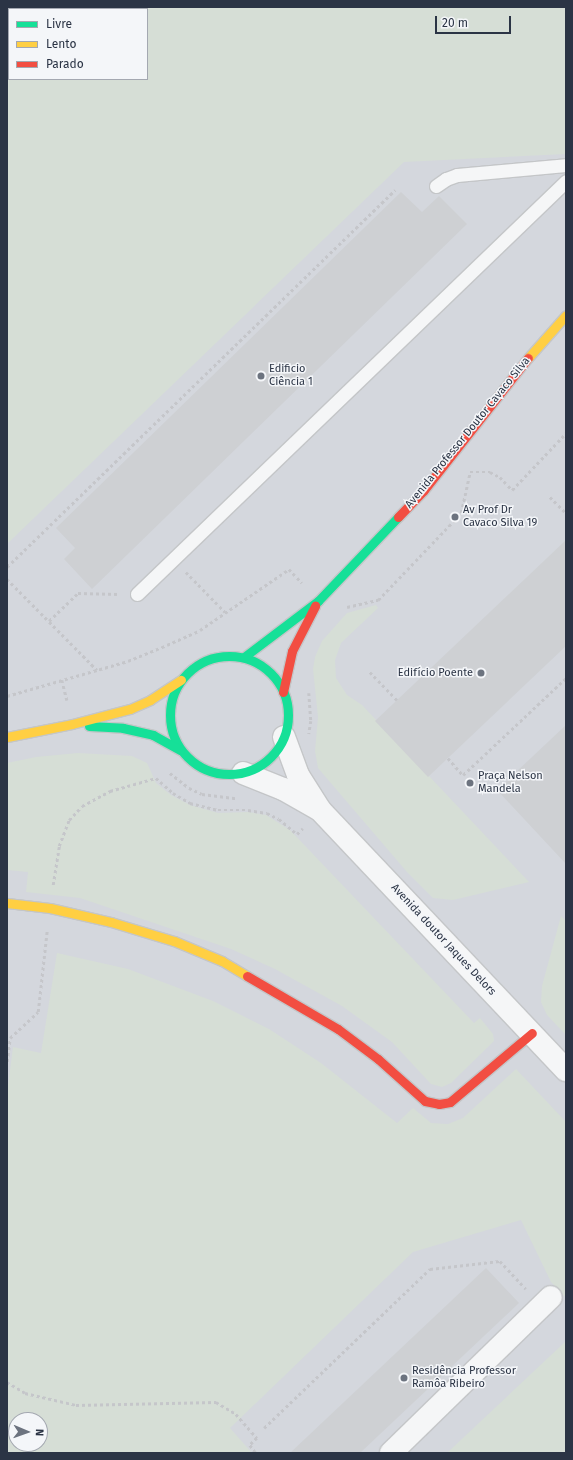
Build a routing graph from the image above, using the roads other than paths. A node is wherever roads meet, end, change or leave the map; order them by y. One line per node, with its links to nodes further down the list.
1 (566, 165): 3 (lane)
2 (566, 181): 5 (lane)
3 (436, 186)
4 (566, 315): 6 (main road, Avenida Professor Doutor Cavaco Silva)
5 (137, 594)
6 (318, 601): 7 (main road, Avenida Professor Doutor Cavaco Silva); 9 (main road, Avenida Professor Doutor Cavaco Silva)
7 (244, 657): 8 (main road); 9 (main road)
8 (181, 680): 10 (main road); 13 (main road)
9 (283, 692): 12 (main road)
10 (72, 724): 11 (main road); 13 (main road)
11 (7, 737)
12 (284, 737): 14 (main road); 15 (street, Avenida doutor Jaques Delors)
13 (180, 750): 14 (main road)
14 (243, 773): 15 (street, Avenida doutor Jaques Delors)
15 (320, 810): 17 (street, Avenida doutor Jaques Delors)
16 (7, 903): 17 (main road)
17 (532, 1033): 18 (street, Avenida doutor Jaques Delors)
18 (566, 1070)
19 (546, 1301): 20 (street)
20 (391, 1453)

